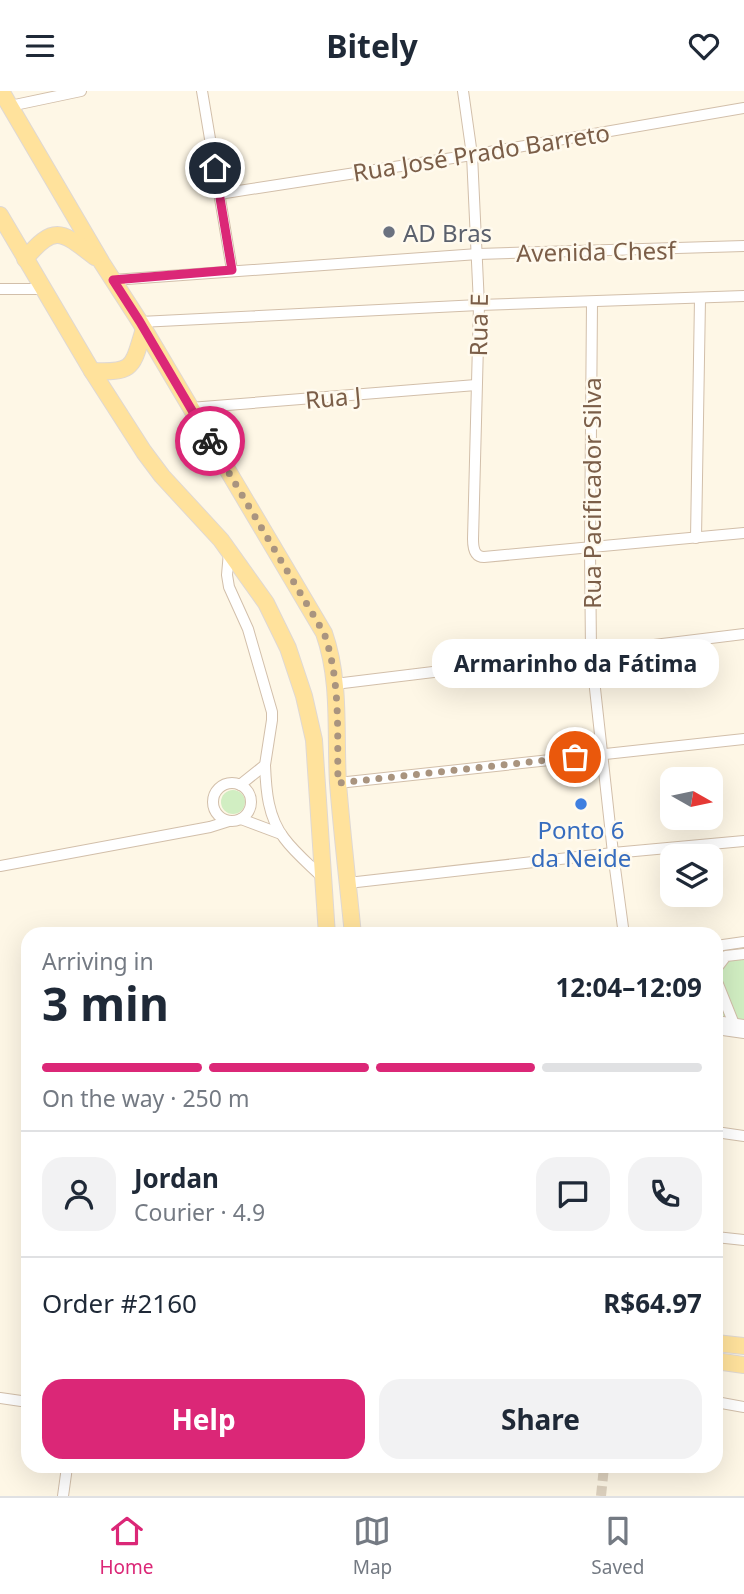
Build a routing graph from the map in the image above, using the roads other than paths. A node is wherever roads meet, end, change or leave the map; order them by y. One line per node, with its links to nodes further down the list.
1 (1, 91): 5 (main road)
2 (80, 91): 5 (street)
3 (202, 91): 8 (street)
4 (463, 91): 7 (street, Rua E)
5 (10, 106): 13 (main road)
6 (744, 108): 7 (street, Rua José Prado Barreto)
7 (472, 155): 8 (street, Rua José Prado Barreto); 11 (street, Rua E)
8 (219, 194): 14 (street)
9 (0, 215): 12 (main road)
10 (744, 246): 11 (street, Avenida Chesf)
11 (478, 254): 14 (street, Avenida Chesf); 21 (street, Rua E)
12 (26, 259): 13 (main road); 17 (main road)
13 (102, 263): 15 (main road)
14 (232, 270): 15 (street, Avenida Chesf)
15 (113, 280): 22 (main road)
16 (0, 289): 17 (street)
17 (43, 289): 23 (main road)
18 (744, 296): 19 (street, Avenida Chesf)
19 (700, 299): 20 (street, Avenida Chesf); 27 (street)
20 (592, 302): 21 (street, Avenida Chesf); 28 (street, Rua Pacificador Silva)
21 (479, 305): 22 (street, Avenida Chesf); 24 (street, Rua E)
22 (142, 325): 23 (main road); 25 (main road)
23 (92, 371): 29 (main road)
24 (476, 385): 25 (street, Rua J); 28 (street, Rua E)
25 (190, 408): 32 (main road)
26 (744, 533): 27 (street)
27 (695, 538): 28 (street)
28 (590, 549): 31 (street, Rua Pacificador Silva)
29 (229, 551): 35 (street); 44 (main road)
30 (744, 634): 31 (street)
31 (591, 652): 32 (street); 34 (street, Rua Pacificador Silva)
32 (335, 684): 36 (main road)
33 (744, 739): 34 (street)
34 (602, 754): 36 (street); 42 (street, Rua Pacificador Silva)
35 (265, 765): 37 (street); 40 (street)
36 (338, 783): 45 (main road)
37 (240, 785): 38 (street); 39 (street)
38 (241, 819): 39 (street); 40 (street)
39 (229, 821): 43 (street)
40 (281, 834): 44 (street)
41 (744, 841): 42 (street)
42 (613, 853): 45 (street); 48 (street, Rua Pacificador Silva)
43 (0, 866)
44 (323, 879): 46 (main road)
45 (348, 883): 47 (main road)
46 (326, 927)
47 (352, 927)
48 (623, 927)
49 (744, 942): 50 (street)
50 (723, 945)
51 (744, 954): 52 (street)
52 (723, 960)
53 (723, 993): 54 (street)
54 (739, 1024)
55 (723, 1030): 56 (street)
56 (744, 1033)
57 (723, 1133): 58 (street)
58 (744, 1136)
59 (723, 1238): 60 (street)
60 (744, 1240)
61 (723, 1344): 62 (main road)
62 (744, 1346)
63 (723, 1362): 64 (main road)
64 (744, 1365)
65 (0, 1398): 66 (street)
66 (21, 1401)
67 (723, 1403): 68 (street)
68 (744, 1407)
69 (66, 1473): 70 (street)
70 (63, 1496)

